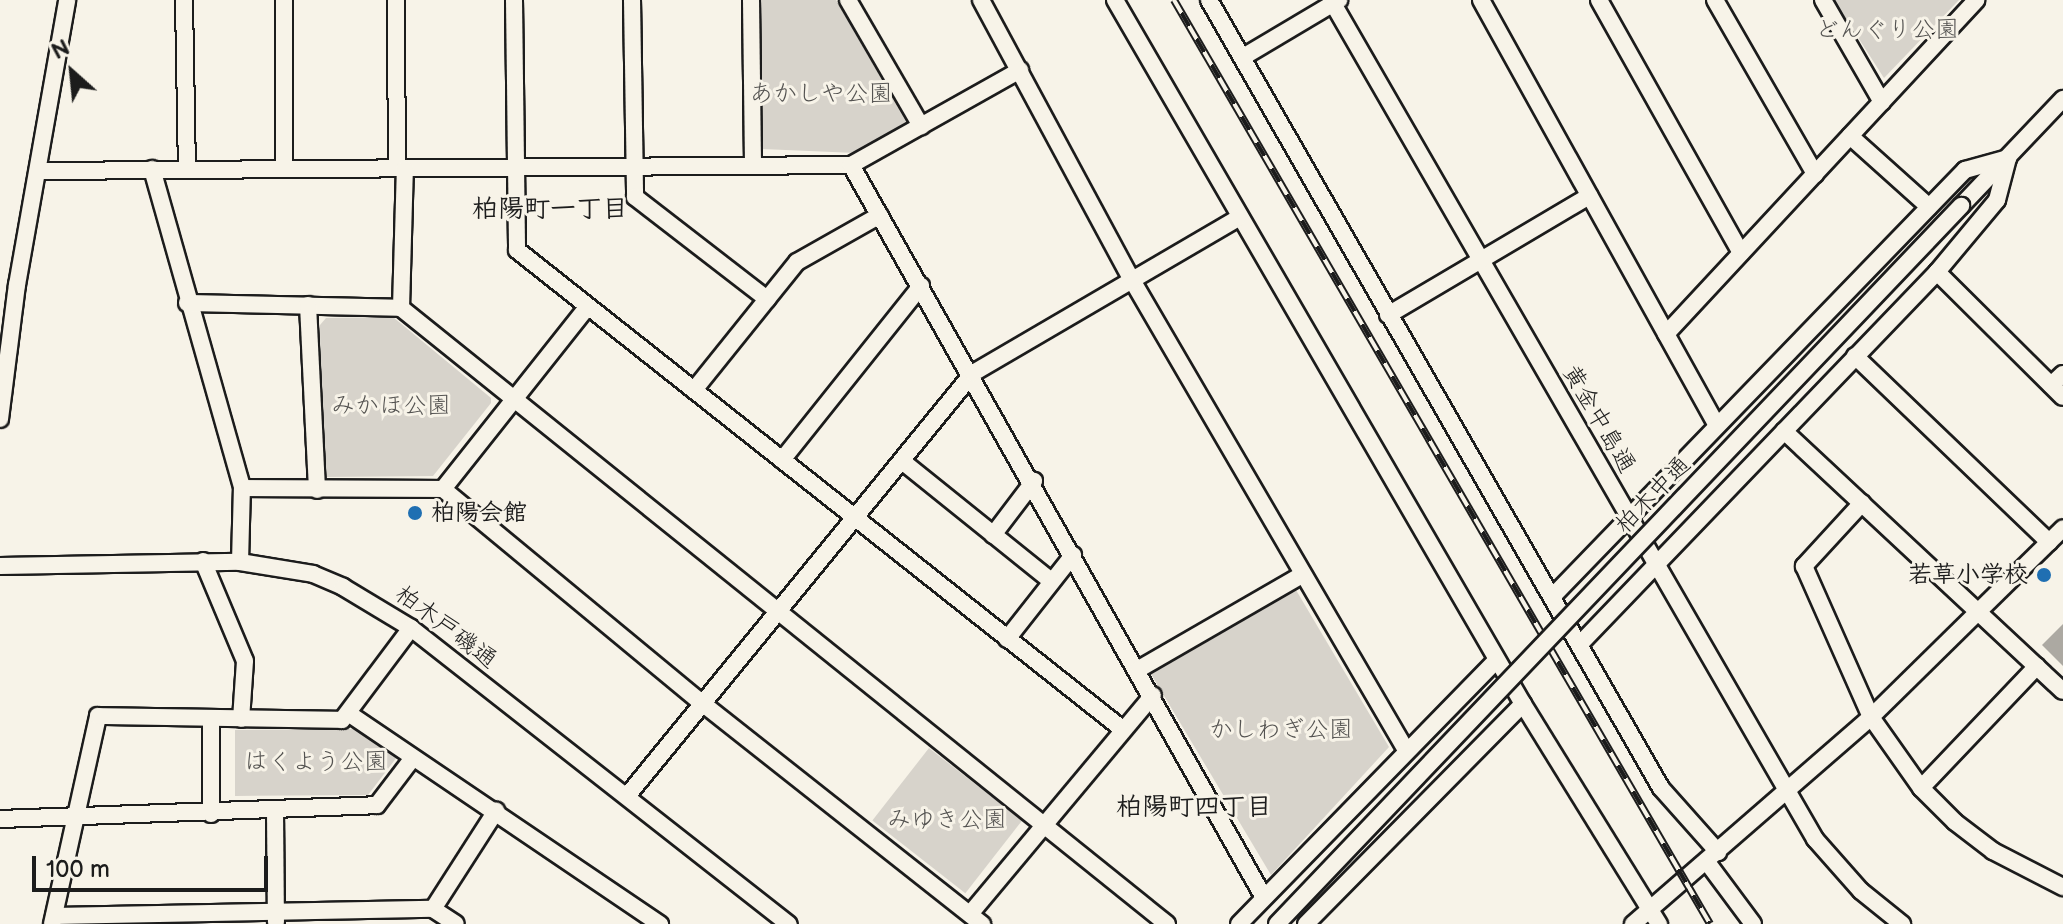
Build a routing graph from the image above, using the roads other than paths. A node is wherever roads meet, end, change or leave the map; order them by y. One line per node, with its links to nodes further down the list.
1 (67, 0): 33 (street)
2 (184, 0): 31 (street)
3 (284, 0): 32 (street)
4 (396, 0): 29 (street)
5 (514, 0): 28 (street)
6 (632, 0): 26 (street)
7 (751, 0): 25 (street)
8 (848, 0): 22 (street)
9 (981, 0): 19 (street)
10 (1115, 0): 38 (street)
11 (1209, 0): 18 (street)
12 (1481, 0): 35 (street)
13 (1599, 0): 39 (street)
14 (1715, 0): 34 (street)
15 (1823, 0): 21 (street)
16 (1976, 0): 21 (street)
17 (1334, 1): 18 (street); 40 (street, 黄金中島通)
18 (1243, 57): 49 (street)
19 (1020, 70): 22 (street); 42 (street)
20 (2063, 99): 24 (street, 柏木中通)
21 (1882, 102): 23 (street)
22 (921, 126): 27 (street)
23 (1850, 136): 34 (street); 36 (street)
24 (2008, 158): 36 (street); 41 (street); 120 (street, 柏木中通, bridge)
25 (753, 163): 26 (street); 27 (street)
26 (634, 164): 28 (street); 44 (street)
27 (851, 165): 37 (street)
28 (517, 167): 29 (street); 47 (street)
29 (401, 168): 32 (street); 48 (street)
30 (152, 169): 31 (street); 33 (street); 45 (street)
31 (187, 169): 32 (street)
32 (284, 169)
33 (38, 171): 56 (street)
34 (1815, 174): 39 (street)
35 (1589, 196): 40 (street); 50 (street)
36 (1929, 207): 57 (street)
37 (880, 215): 43 (street); 44 (street)
38 (1237, 219): 42 (street); 84 (street)
39 (1741, 253): 50 (street)
40 (1480, 261): 49 (street); 67 (street, 黄金中島通)
41 (1937, 272): 51 (street); 53 (street)
42 (1132, 280): 52 (street); 76 (street)
43 (921, 286): 52 (street); 59 (street)
44 (767, 299): 54 (street)
45 (187, 303): 46 (street); 62 (street)
46 (308, 305): 48 (street); 64 (street)
47 (587, 307): 54 (street); 55 (street)
48 (401, 308): 55 (street)
49 (1388, 315): 78 (street)
50 (1666, 334): 57 (street)
51 (1855, 356): 58 (street); 70 (street)
52 (973, 373): 60 (street); 61 (street)
53 (2059, 385)
54 (694, 390): 59 (street)
55 (514, 395): 63 (street); 80 (street)
56 (0, 419)
57 (1716, 424): 67 (street)
58 (1784, 431): 65 (street); 75 (street)
59 (782, 460): 66 (street)
60 (902, 461): 66 (street); 69 (street)
61 (1034, 481): 69 (street); 71 (street)
62 (242, 488): 64 (street); 73 (street)
63 (443, 489): 64 (street); 89 (street)
64 (317, 490)
65 (1862, 503): 79 (street); 92 (street)
66 (855, 519): 80 (street); 82 (street)
67 (1629, 519): 75 (street, 黄金中島通); 78 (street)
68 (2063, 528): 70 (street)
69 (993, 535): 77 (street)
70 (2049, 542): 79 (street)
71 (1073, 555): 77 (street); 86 (street)
72 (203, 561): 73 (street, 柏木戸磯通); 74 (street, 柏木戸磯通); 94 (street)
73 (240, 562): 81 (street, 柏木戸磯通)
74 (0, 566)
75 (1656, 567): 83 (street); 99 (street, 黄金中島通)
76 (1302, 575): 86 (street); 96 (street)
77 (1051, 581): 82 (street)
78 (1553, 596): 83 (street)
79 (1977, 611): 85 (street); 92 (street)
80 (776, 612): 89 (street); 106 (street)
81 (411, 628): 91 (street); 100 (street, 柏木戸磯通)
82 (1007, 639): 95 (street)
83 (1580, 644): 107 (street)
84 (1497, 660): 90 (street); 96 (street)
85 (2037, 666): 87 (street); 98 (street)
86 (1139, 669): 88 (street)
87 (2063, 691)
88 (1153, 695): 95 (street); 109 (street)
89 (702, 703): 100 (street); 112 (street)
90 (1523, 704): 111 (street); 121 (street)
91 (348, 713): 94 (street); 97 (street)
92 (1871, 717): 98 (street); 99 (street)
93 (211, 718): 94 (street); 103 (street); 104 (street)
94 (241, 719)
95 (1121, 728): 106 (street)
96 (1406, 750): 109 (street)
97 (412, 759): 101 (street); 102 (street)
98 (1921, 788): 108 (street)
99 (1787, 790): 107 (street); 125 (street, 黄金中島通)
100 (627, 796): 117 (street, 柏木戸磯通)
101 (496, 811): 110 (street); 116 (street)
102 (275, 812): 103 (street); 114 (street)
103 (211, 814): 104 (street)
104 (76, 818): 105 (street); 113 (street)
105 (0, 819)
106 (1041, 823): 112 (street); 118 (street)
107 (1713, 857): 111 (street); 124 (street)
108 (2063, 887)
109 (1263, 896): 119 (street)
110 (433, 909): 114 (street); 115 (street)
111 (1648, 909): 122 (street); 123 (street)
112 (976, 919)
113 (53, 920): 114 (street)
114 (276, 920)
115 (456, 924)
116 (660, 924)
117 (789, 924)
118 (1167, 924)
119 (1239, 924)
120 (1277, 924)
121 (1306, 924)
122 (1633, 924)
123 (1659, 924)
124 (1753, 924)
125 (1902, 924)

